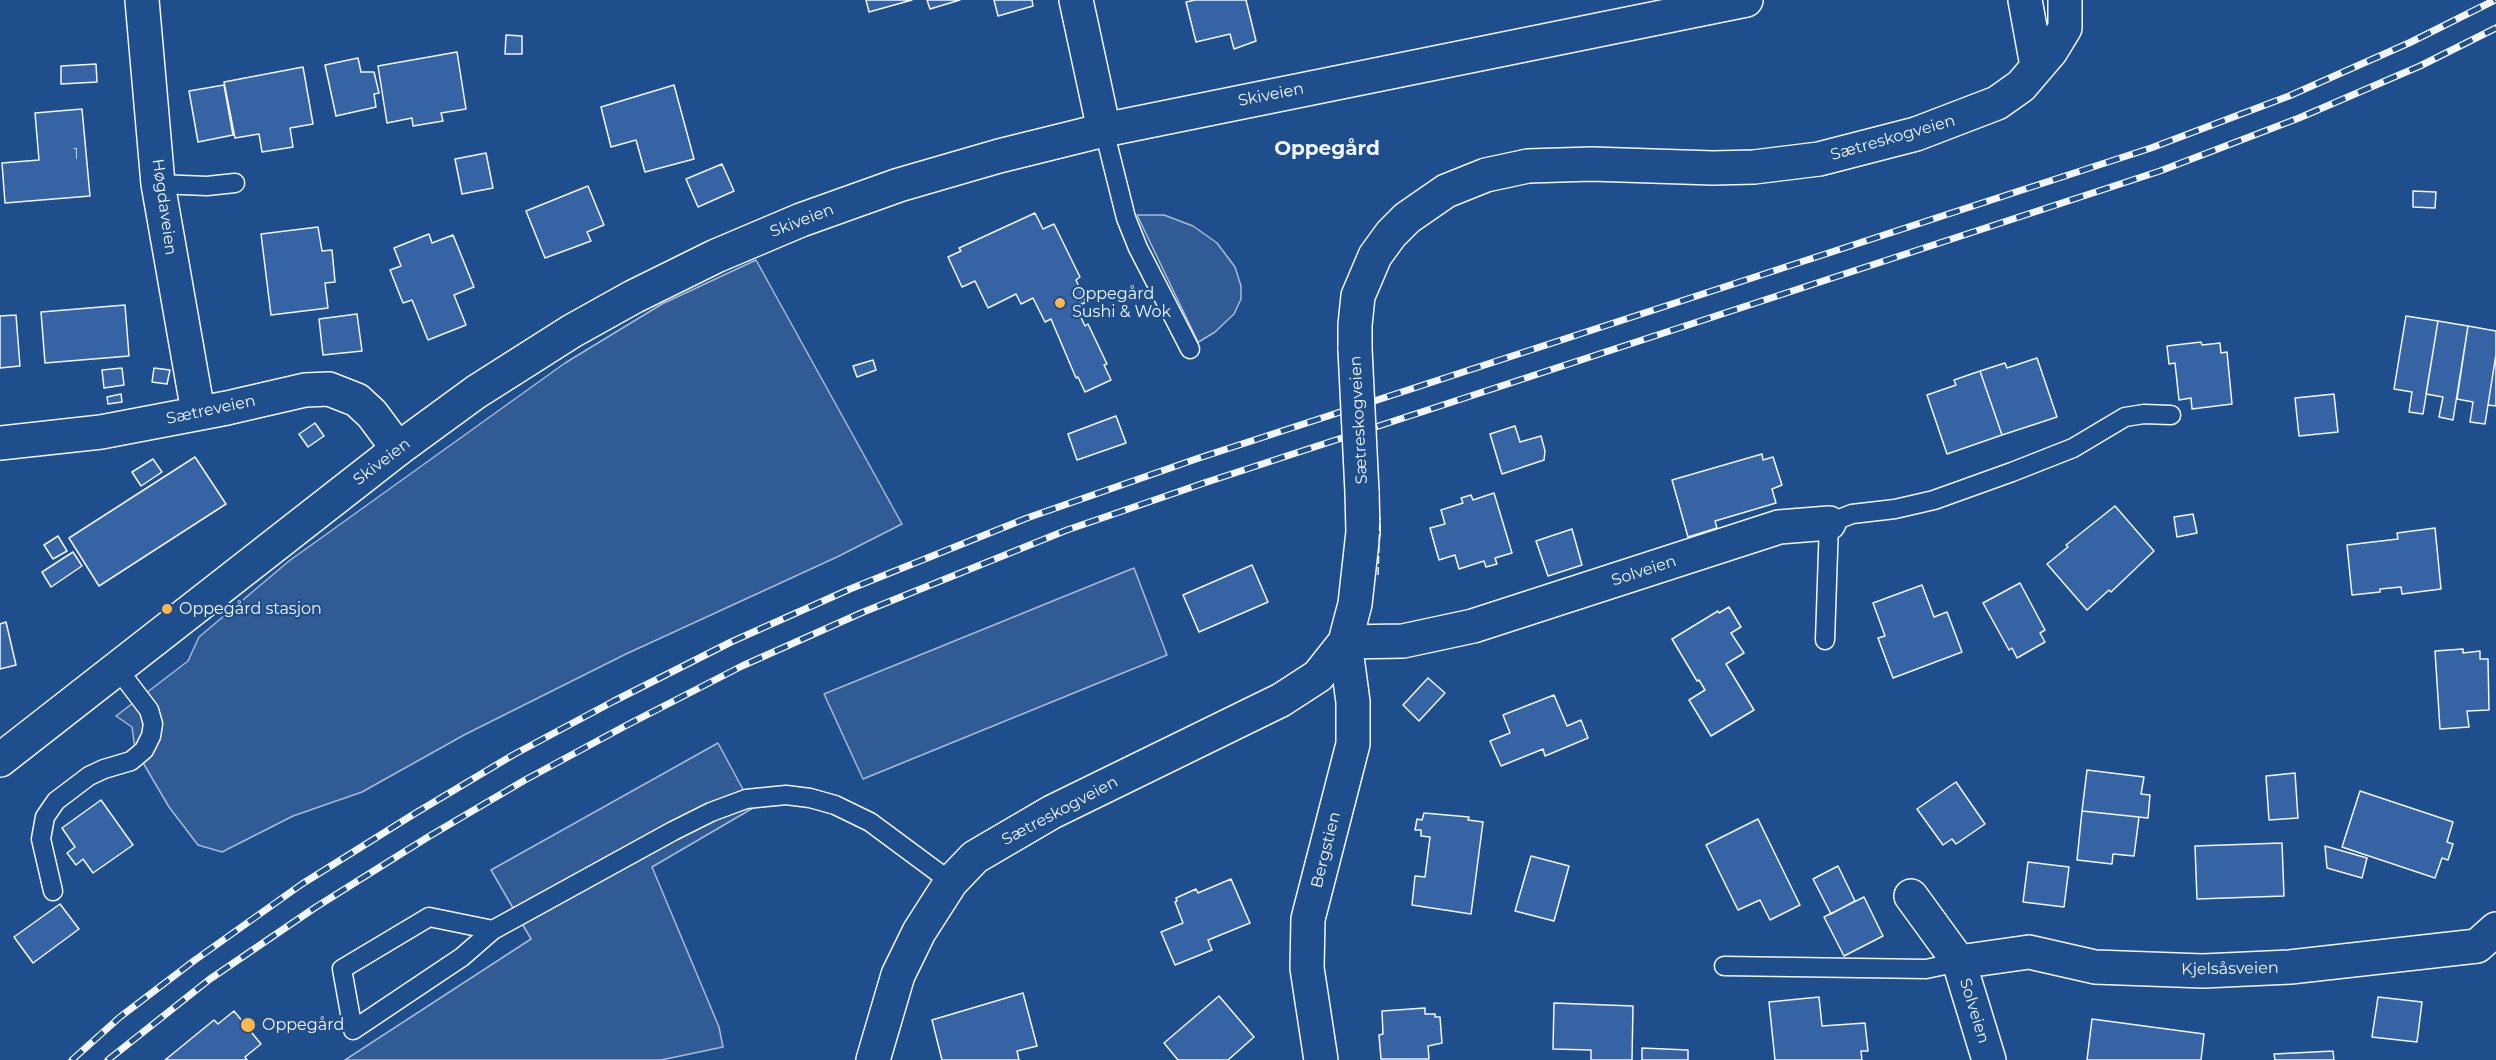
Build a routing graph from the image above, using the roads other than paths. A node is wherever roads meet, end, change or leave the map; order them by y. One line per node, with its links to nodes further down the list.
1 (142, 0): 9 (street, Høgdaveien)
2 (1076, 0): 7 (street)
3 (1746, 0): 7 (street, Skiveien)
4 (2025, 0): 6 (street)
5 (2065, 0): 6 (street, Sætreskogveien)
6 (2037, 66): 17 (street, Sætreskogveien, bridge)
7 (1104, 130): 10 (lane); 14 (street, Skiveien)
8 (235, 183): 9 (lane)
9 (158, 184): 11 (street, Høgdaveien)
10 (1190, 349)
11 (198, 412): 13 (street, Sætreveien); 14 (street, Sætreveien)
12 (2171, 415): 15 (lane)
13 (0, 443)
14 (398, 449): 18 (street, Skiveien)
15 (1829, 523): 16 (lane); 17 (street, Solveien)
16 (1825, 640)
17 (1345, 642): 20 (street, Sætreskogveien); 28 (street, Bergstien)
18 (117, 668): 19 (street, Skiveien); 21 (lane)
19 (0, 760)
20 (951, 882): 23 (lane); 27 (street, Sætreskogveien)
21 (53, 891)
22 (1911, 896): 25 (street, Solveien)
23 (494, 930): 23 (lane)
24 (2490, 946): 25 (street, Kjelsåsveien)
25 (1959, 962): 26 (lane, Solveien); 29 (street, Solveien)
26 (1724, 966)
27 (873, 1060)
28 (1320, 1060)
29 (1989, 1060)

